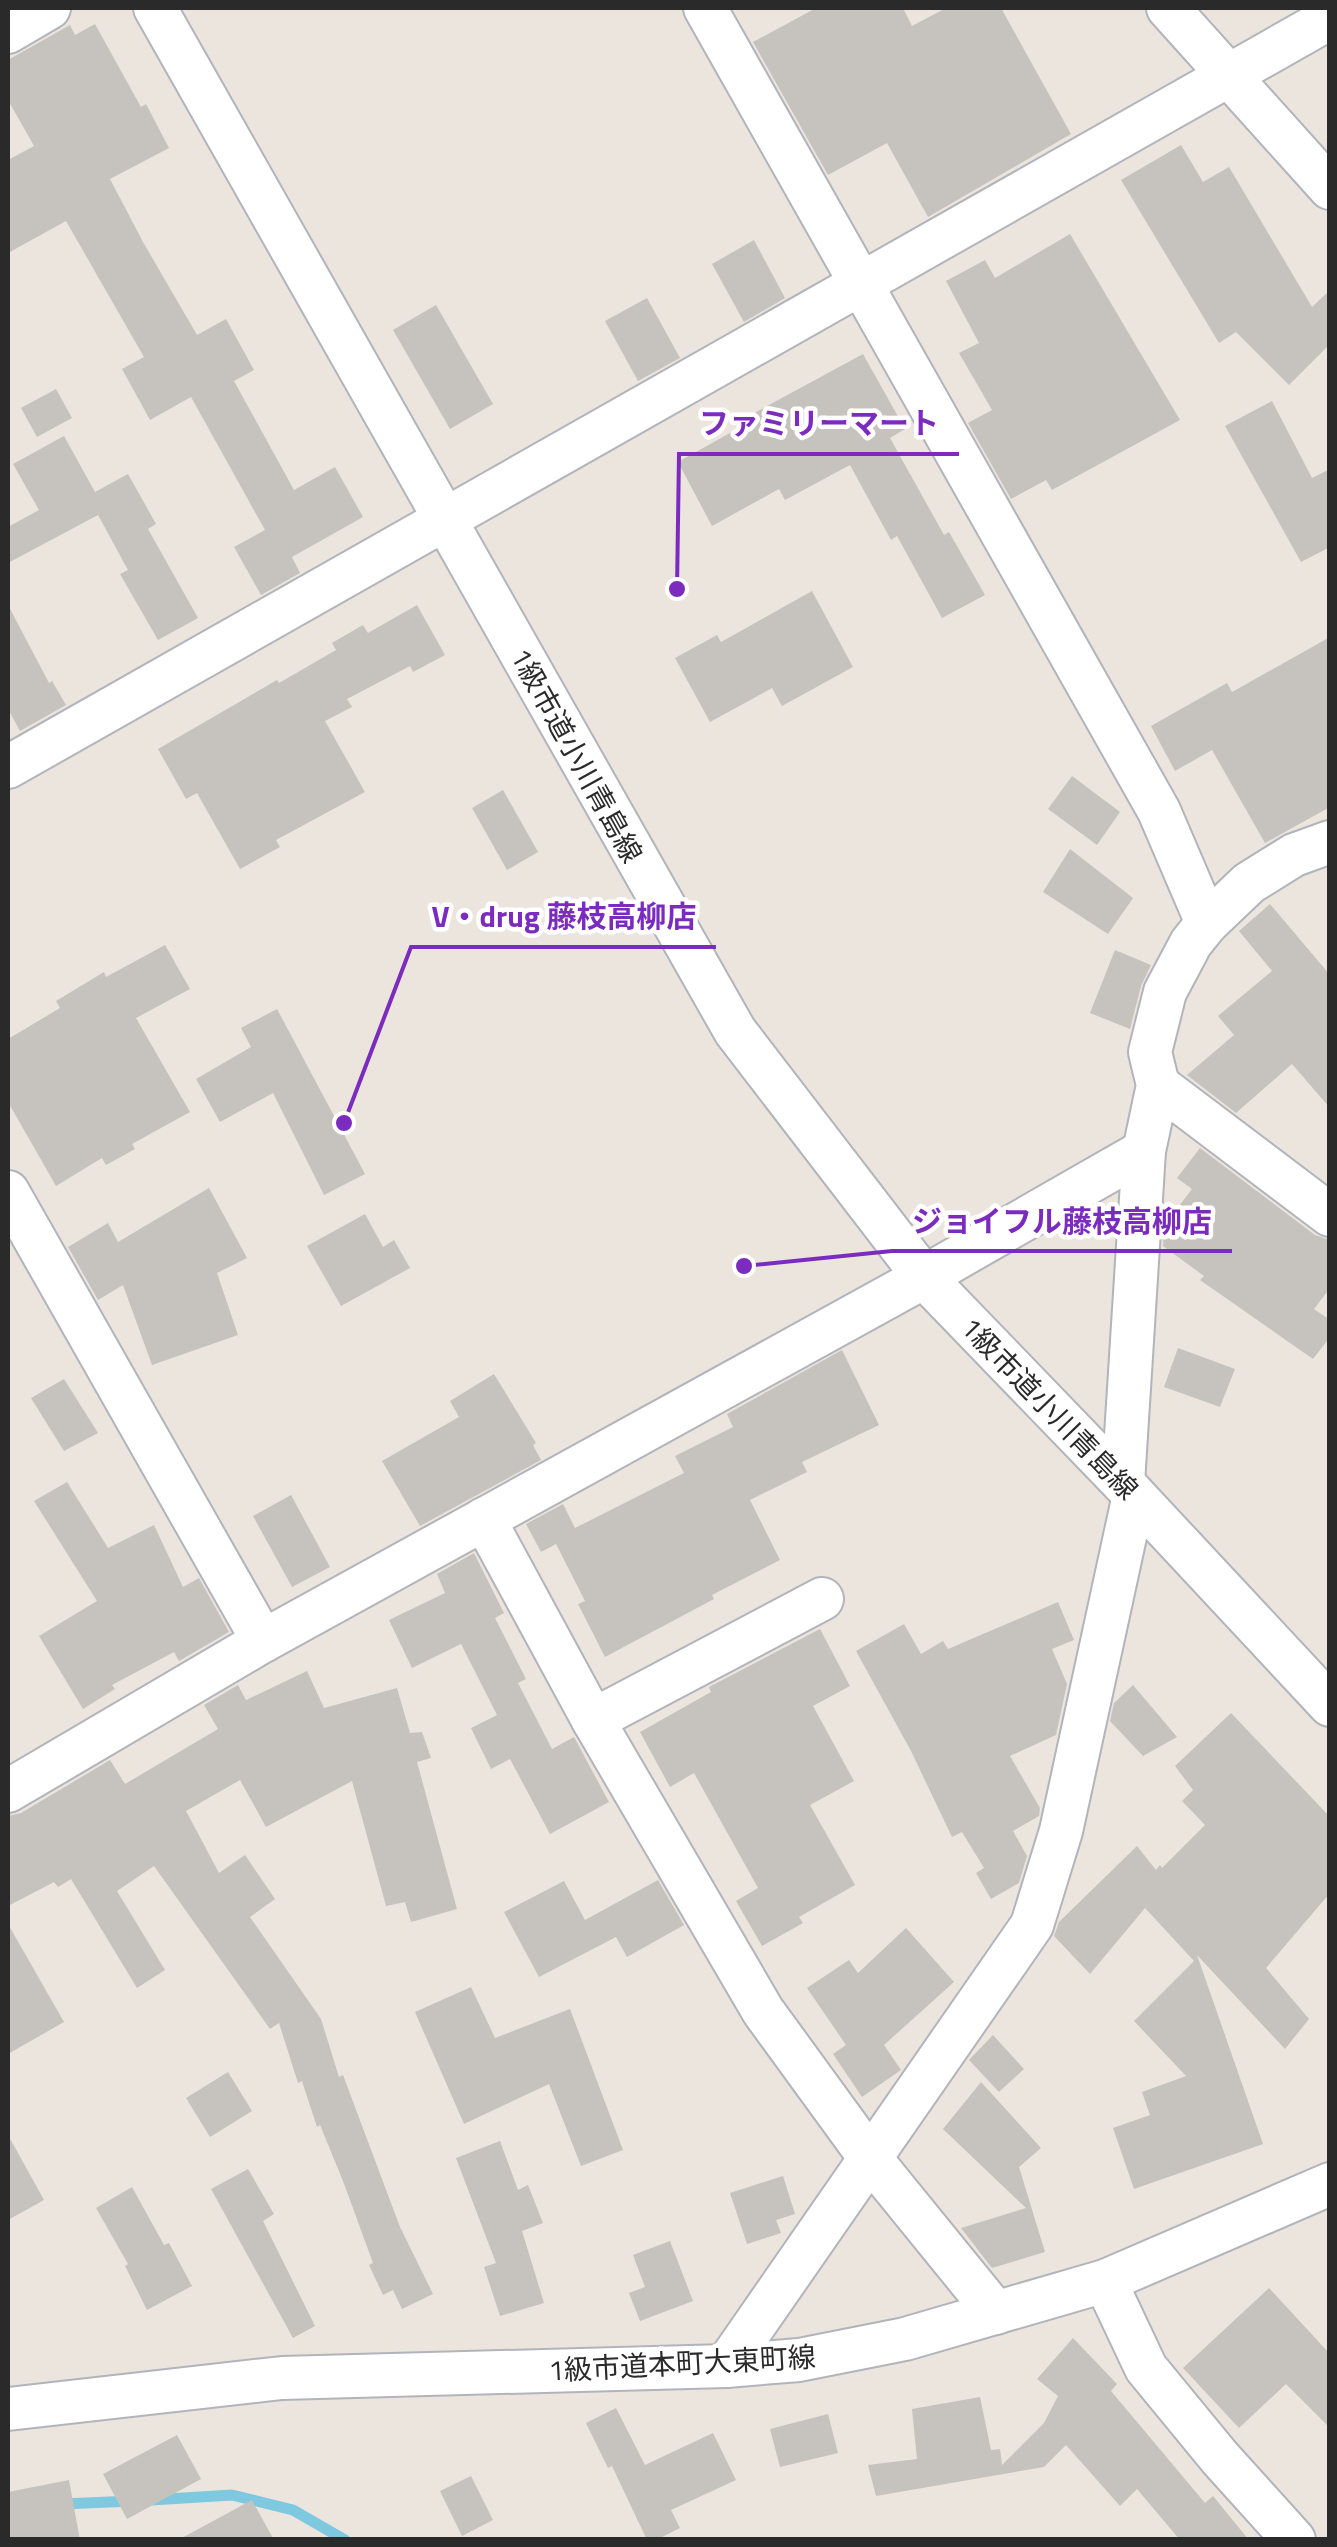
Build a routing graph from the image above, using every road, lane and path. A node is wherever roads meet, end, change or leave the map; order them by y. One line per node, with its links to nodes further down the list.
1 (50, 8): 6 (street)
2 (155, 8): 10 (street, 1級市道小川青島線)
3 (705, 8): 9 (street)
4 (1168, 8): 7 (street)
5 (1330, 18): 7 (street)
6 (8, 32)
7 (1229, 76): 8 (street); 9 (street)
8 (1330, 188)
9 (860, 284): 10 (street); 13 (street)
10 (444, 520): 11 (street); 18 (street, 1級市道小川青島線)
11 (8, 767)
12 (1330, 842): 13 (street)
13 (1207, 923): 14 (street)
14 (1158, 1086): 15 (street); 17 (street)
15 (1144, 1151): 18 (street); 19 (street)
16 (8, 1192): 22 (street)
17 (1330, 1215)
18 (924, 1277): 19 (street, 1級市道小川青島線); 20 (street)
19 (1129, 1489): 23 (street, 1級市道小川青島線); 26 (street)
20 (484, 1519): 22 (street); 24 (street)
21 (822, 1599): 24 (street)
22 (263, 1641): 25 (street)
23 (1330, 1705)
24 (593, 1720): 26 (street)
25 (8, 1790)
26 (870, 2158): 29 (street); 30 (street)
27 (1330, 2184): 28 (street, 1級市道本町大東町線)
28 (1105, 2281): 29 (street, 1級市道本町大東町線); 32 (street)
29 (996, 2313): 30 (street, 1級市道本町大東町線)
30 (726, 2366): 31 (street, 1級市道本町大東町線)
31 (8, 2409)
32 (1294, 2540)

